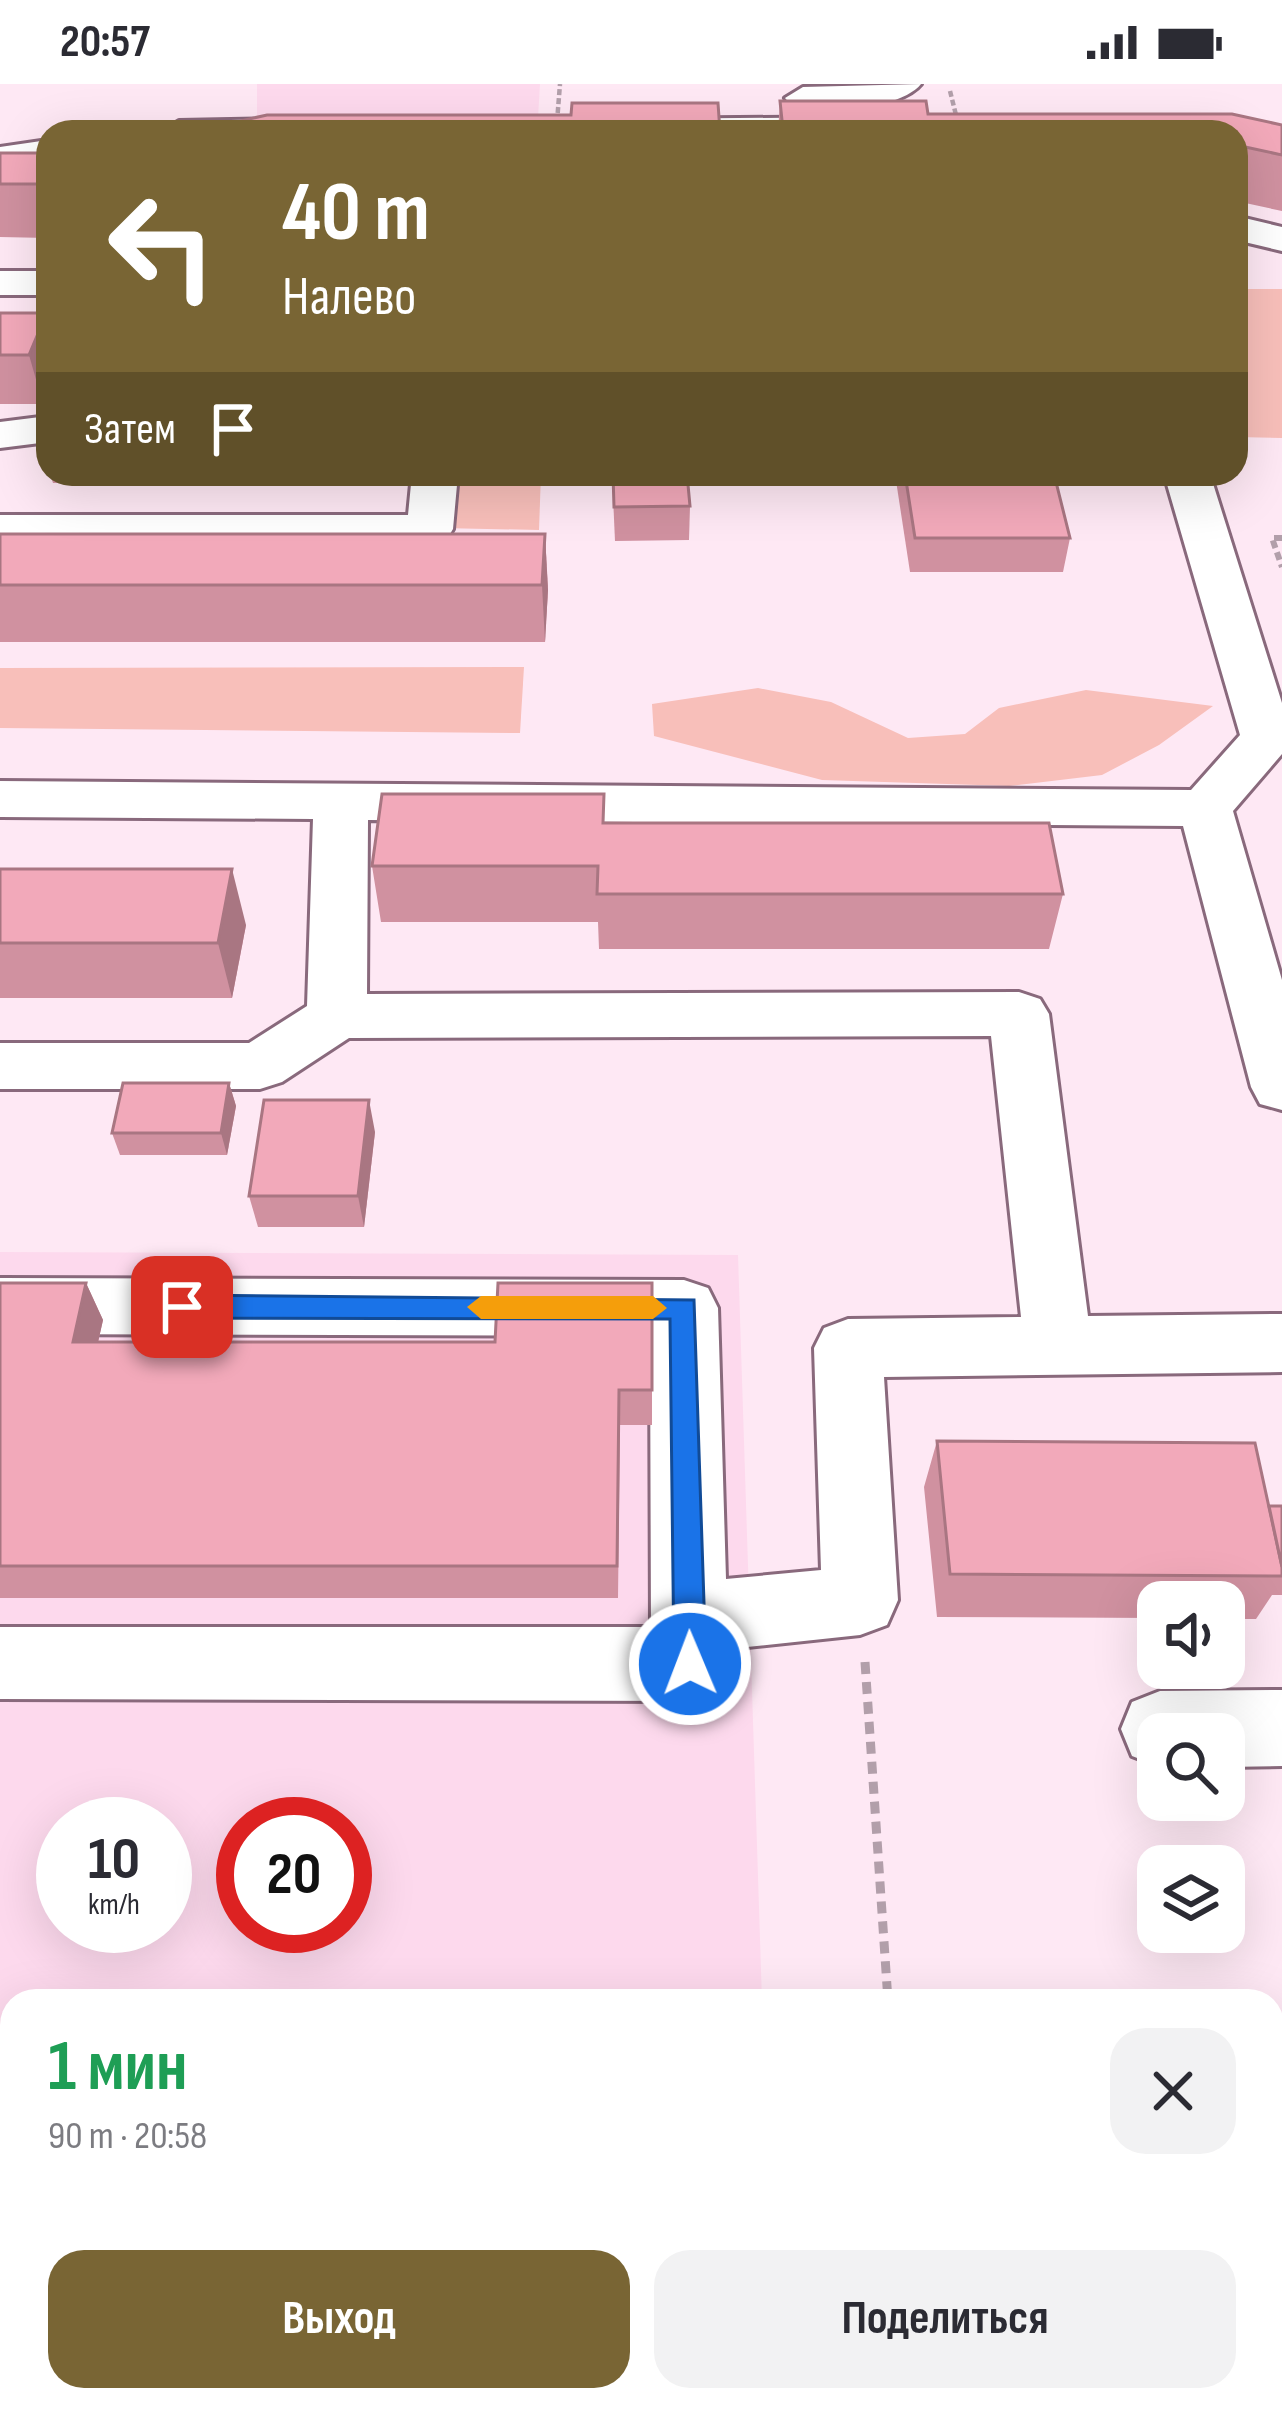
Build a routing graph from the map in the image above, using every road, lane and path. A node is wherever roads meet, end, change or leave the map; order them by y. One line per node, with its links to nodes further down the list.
1 (560, 84): 5 (path)
2 (904, 84): 4 (lane)
3 (949, 84): 6 (path)
4 (660, 92)
5 (557, 120)
6 (957, 120)
7 (36, 153): 8 (lane)
8 (0, 158)
9 (1248, 231): 10 (lane)
10 (1282, 239)
11 (0, 283): 12 (lane)
12 (36, 283)
13 (36, 430): 14 (lane)
14 (0, 435)
15 (434, 486): 17 (lane)
16 (1191, 486): 22 (lane)
17 (0, 529)
18 (1282, 538): 19 (path)
19 (1282, 567)
20 (0, 799): 21 (lane)
21 (341, 802): 22 (lane); 24 (lane)
22 (1205, 808): 23 (lane)
23 (1265, 963): 26 (lane)
24 (337, 1016): 25 (lane); 29 (lane)
25 (0, 1066)
26 (1282, 1087)
27 (0, 1306): 31 (lane)
28 (1282, 1343): 29 (lane)
29 (1058, 1346): 30 (lane)
30 (860, 1600): 31 (lane); 35 (path)
31 (690, 1614): 32 (lane)
32 (0, 1663)
33 (1245, 1728): 34 (lane)
34 (1282, 1728)
35 (887, 1989)

